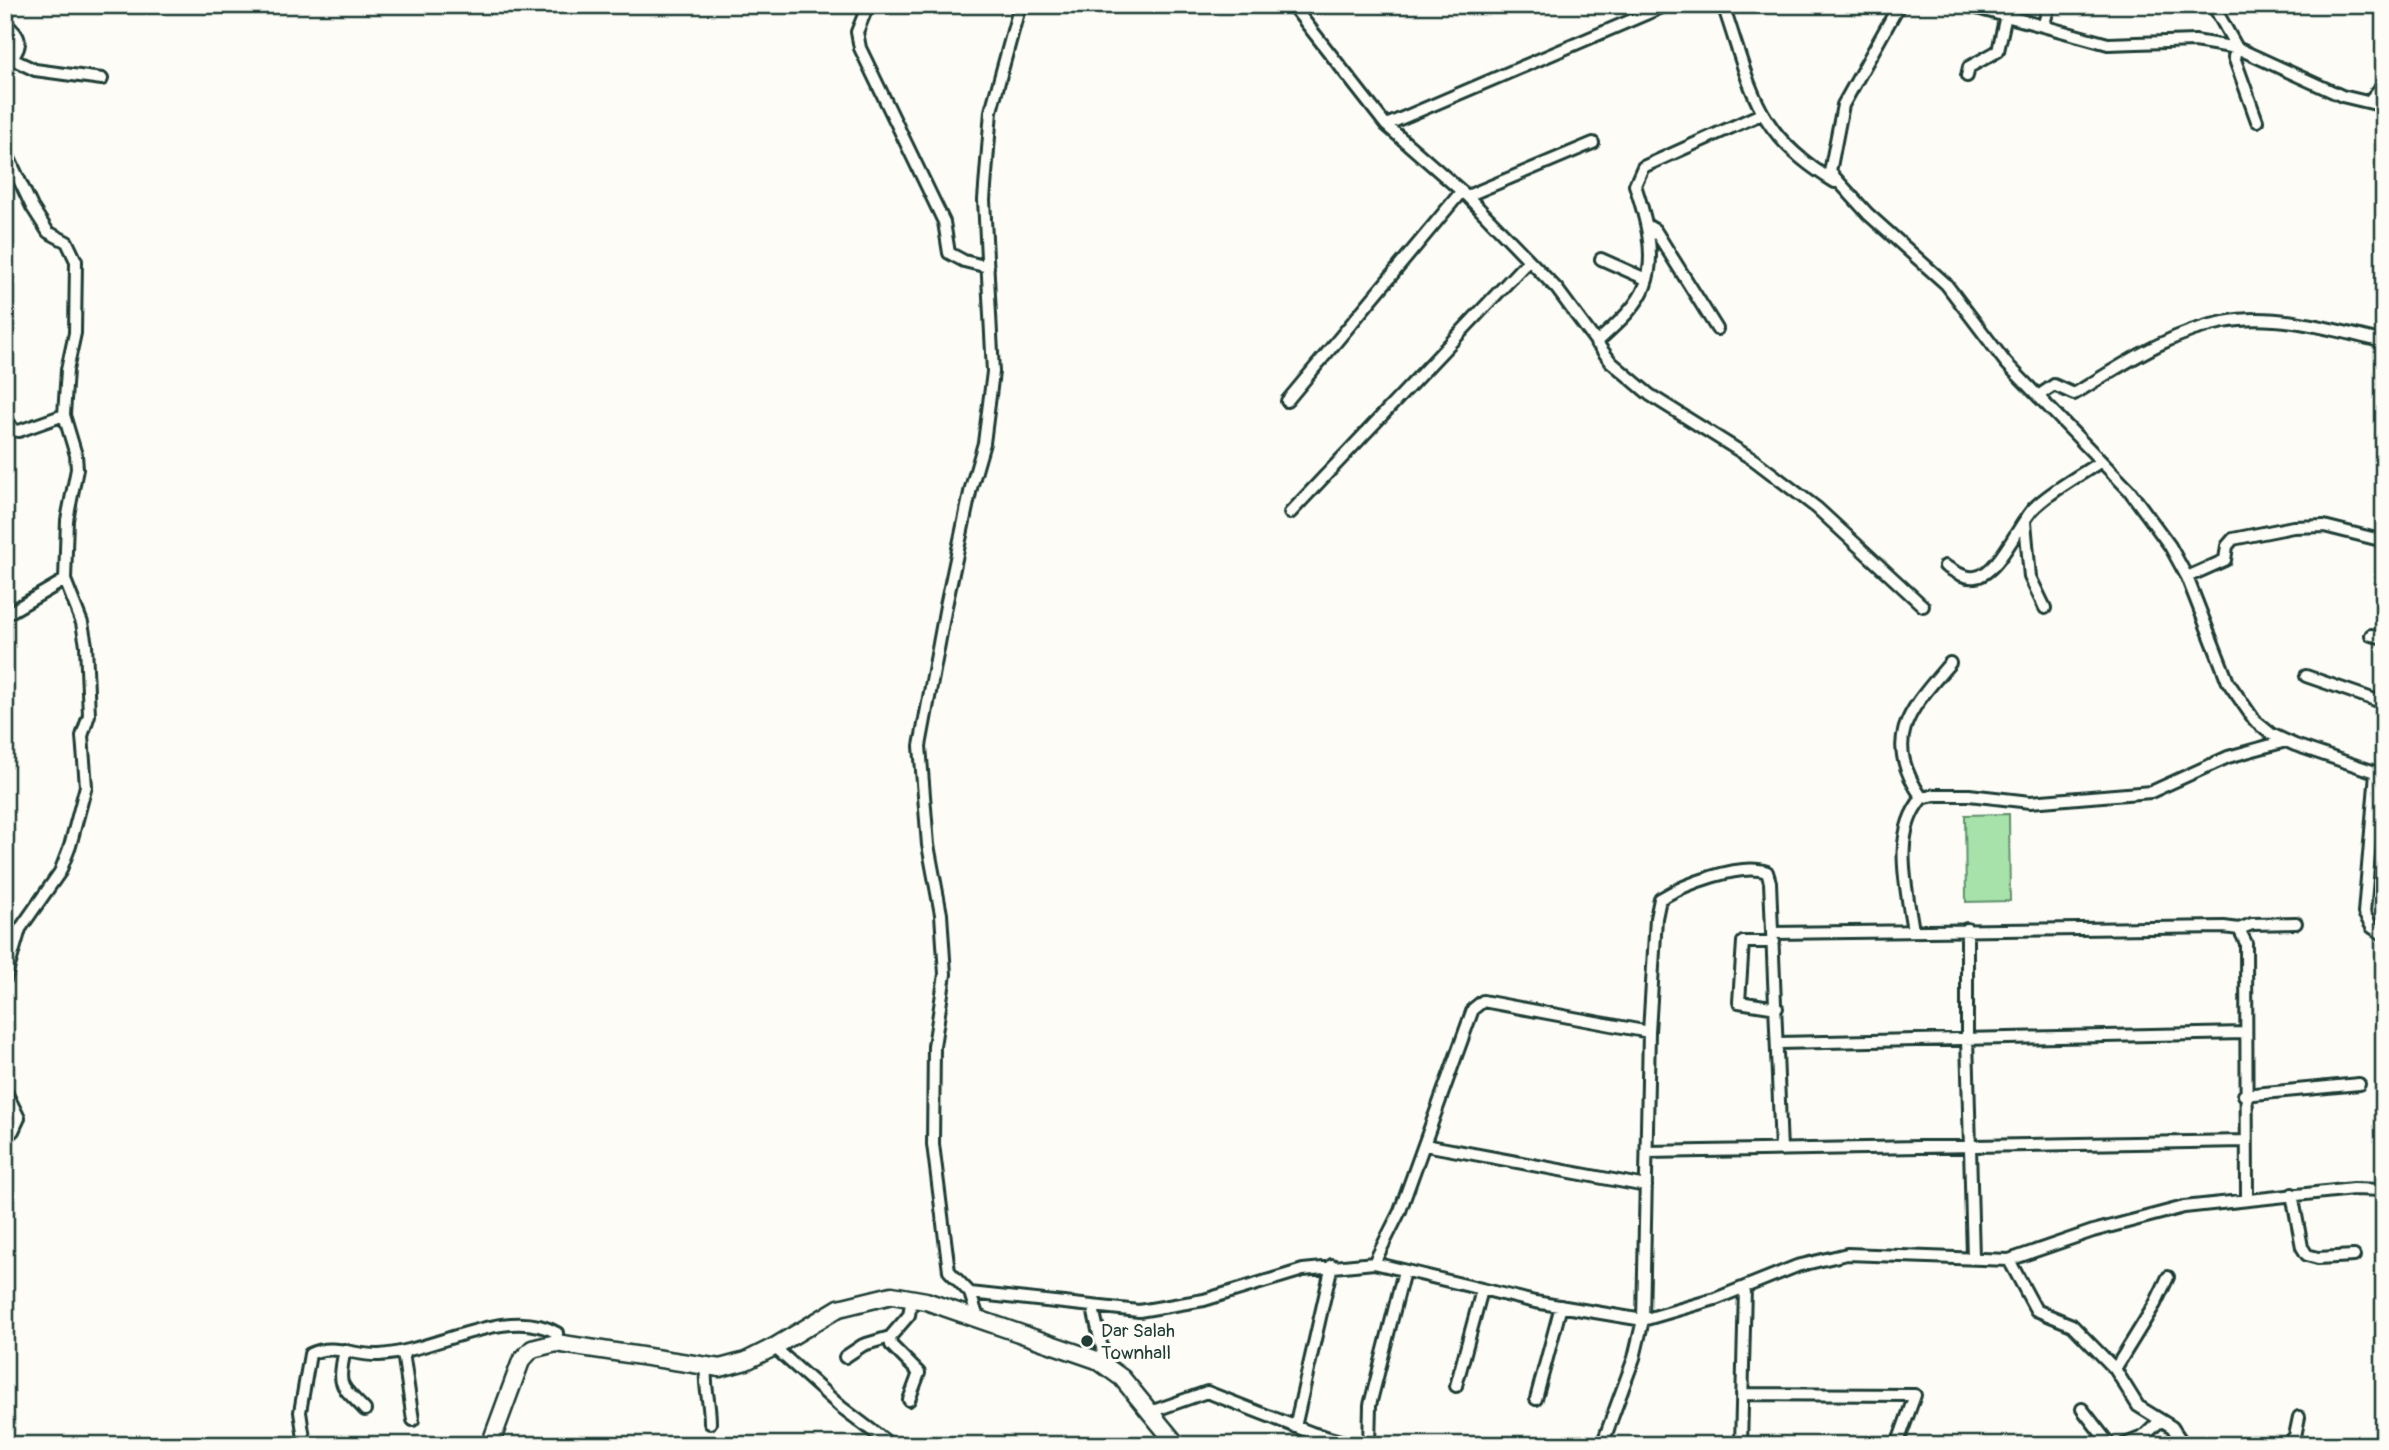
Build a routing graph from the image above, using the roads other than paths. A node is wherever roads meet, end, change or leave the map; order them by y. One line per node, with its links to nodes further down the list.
1 (868, 5): 30 (street)
2 (1020, 5): 30 (street)
3 (1292, 5): 22 (street)
4 (1667, 5): 22 (street)
5 (1899, 5): 25 (street)
6 (1966, 5): 10 (street)
7 (2049, 5): 12 (street)
8 (2213, 5): 13 (street)
9 (1719, 6): 20 (street)
10 (2006, 15): 12 (street); 15 (street)
11 (5, 24): 14 (street)
12 (2044, 24): 13 (street)
13 (2237, 48): 18 (street); 21 (street)
14 (8, 63): 16 (street)
15 (1967, 76)
16 (102, 79)
17 (2384, 85): 18 (street)
18 (2369, 101): 19 (street)
19 (2384, 106)
20 (1760, 114): 25 (street); 27 (street)
21 (2257, 121)
22 (1386, 125): 26 (street)
23 (1592, 143): 26 (street)
24 (5, 150): 38 (street)
25 (1838, 184): 35 (street)
26 (1464, 194): 29 (street); 36 (street)
27 (1648, 226): 31 (street); 32 (street)
28 (1601, 259): 31 (street)
29 (1527, 262): 34 (street); 40 (street)
30 (988, 267): 91 (street)
31 (1646, 279): 34 (street)
32 (1717, 329)
33 (2384, 342): 35 (street)
34 (1596, 343): 46 (street)
35 (2038, 396): 39 (street)
36 (1287, 401)
37 (5, 415): 38 (street)
38 (64, 415): 45 (street)
39 (2101, 461): 41 (street); 44 (street)
40 (1290, 513)
41 (2025, 522): 43 (street); 47 (street)
42 (2384, 541): 44 (street)
43 (1945, 566)
44 (2187, 576): 54 (street)
45 (65, 580): 48 (street); 63 (street)
46 (1923, 606)
47 (2045, 608)
48 (5, 615)
49 (2371, 635): 50 (street)
50 (2384, 638)
51 (1950, 663): 56 (street)
52 (2306, 676): 53 (street)
53 (2384, 703)
54 (2286, 741): 55 (street); 56 (street)
55 (2380, 774): 61 (street)
56 (1922, 798): 60 (street)
57 (2296, 923): 59 (street)
58 (1967, 929): 59 (street); 60 (street); 67 (street)
59 (2239, 929): 66 (street)
60 (1913, 931): 62 (street)
61 (2384, 935)
62 (1774, 938): 64 (street); 64 (street); 65 (street)
63 (5, 980)
64 (1777, 1007): 68 (street)
65 (1649, 1032): 74 (street); 77 (street)
66 (2244, 1033): 67 (street); 71 (street)
67 (1967, 1038): 68 (street); 75 (street)
68 (1779, 1042): 76 (street)
69 (2359, 1084): 71 (street)
70 (5, 1090): 72 (street)
71 (2245, 1095): 73 (street)
72 (5, 1135)
73 (2244, 1141): 75 (street); 81 (street)
74 (1426, 1144): 78 (street); 85 (street)
75 (1972, 1146): 76 (street); 83 (street)
76 (1781, 1150): 77 (street)
77 (1647, 1152): 78 (street)
78 (1646, 1186): 96 (street)
79 (2384, 1190): 80 (street)
80 (2292, 1194): 81 (street); 82 (street)
81 (2246, 1199): 84 (street)
82 (2354, 1256)
83 (1973, 1257): 84 (street); 89 (street)
84 (2009, 1259): 105 (street)
85 (1374, 1263): 86 (street); 87 (street)
86 (1332, 1265): 94 (street); 117 (street)
87 (1404, 1271): 90 (street); 125 (street)
88 (2168, 1277): 105 (street)
89 (1745, 1288): 96 (street); 107 (street)
90 (1482, 1290): 93 (street); 106 (street)
91 (970, 1293): 94 (street); 95 (street)
92 (912, 1298): 95 (street); 97 (street); 99 (street)
93 (1561, 1306): 96 (street); 108 (street)
94 (1093, 1308): 104 (street)
95 (978, 1318): 104 (street)
96 (1643, 1320): 126 (street)
97 (890, 1338): 102 (street); 109 (street)
98 (556, 1343): 101 (street); 103 (street); 120 (street)
99 (774, 1347): 103 (street); 118 (street)
100 (345, 1350): 101 (street); 111 (street); 119 (street)
101 (403, 1352): 114 (street)
102 (845, 1357)
103 (706, 1366): 116 (street)
104 (1106, 1366): 112 (street)
105 (2115, 1369): 115 (street)
106 (1456, 1386)
107 (1742, 1394): 127 (street); 128 (street)
108 (1536, 1399)
109 (909, 1400)
110 (2082, 1409): 129 (street)
111 (365, 1410)
112 (1153, 1411): 117 (street); 123 (street)
113 (2300, 1417): 132 (street)
114 (413, 1420)
115 (2161, 1420): 130 (street); 131 (street)
116 (710, 1423)
117 (1295, 1427): 124 (street)
118 (878, 1435): 121 (street); 122 (street)
119 (305, 1445)
120 (490, 1445)
121 (869, 1445)
122 (891, 1445)
123 (1178, 1445)
124 (1354, 1445)
125 (1369, 1445)
126 (1602, 1445)
127 (1741, 1445)
128 (1897, 1445)
129 (2110, 1445)
130 (2123, 1445)
131 (2184, 1445)
132 (2287, 1445)

